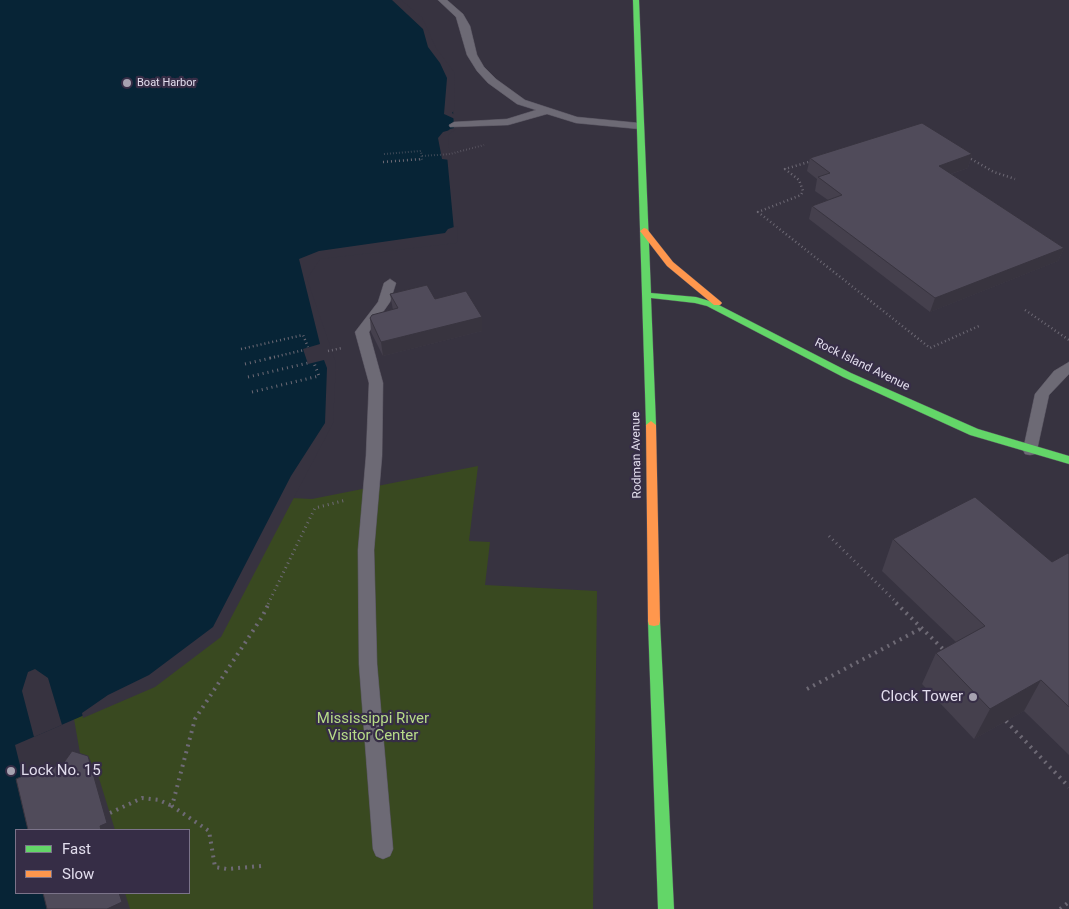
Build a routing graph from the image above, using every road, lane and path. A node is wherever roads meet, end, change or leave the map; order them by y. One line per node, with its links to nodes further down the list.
1 (442, 0): 3 (lane)
2 (636, 0): 5 (street, Rodman Avenue)
3 (545, 111): 4 (lane); 5 (lane)
4 (454, 125)
5 (639, 126): 13 (street, Rodman Avenue)
6 (384, 154): 8 (path)
7 (450, 154): 8 (path)
8 (422, 156): 11 (path)
9 (968, 157): 12 (path)
10 (813, 160): 18 (path)
11 (383, 162)
12 (1015, 179)
13 (644, 231): 15 (street, Rodman Avenue); 17 (street)
14 (390, 283): 33 (lane)
15 (646, 295): 17 (street, Rock Island Avenue); 45 (street, Rodman Avenue)
16 (1025, 310): 19 (path)
17 (734, 316): 31 (street, Rock Island Avenue)
18 (979, 326)
19 (1069, 340)
20 (308, 348): 22 (path)
21 (344, 348): 24 (path)
22 (241, 349)
23 (304, 350): 27 (path)
24 (328, 351)
25 (308, 363): 29 (path)
26 (314, 363): 30 (path)
27 (245, 364)
28 (1069, 367): 31 (lane)
29 (248, 377)
30 (252, 392)
31 (1030, 450): 32 (street, Rock Island Avenue)
32 (1069, 460)
33 (371, 493): 40 (path); 42 (lane)
34 (830, 536): 35 (path)
35 (922, 628): 36 (path); 37 (path)
36 (952, 658)
37 (807, 689)
38 (1006, 721): 39 (path)
39 (1069, 787)
40 (172, 806): 41 (path); 43 (path)
41 (110, 813)
42 (383, 849)
43 (261, 866)
44 (1069, 902): 46 (path)
45 (666, 909)
46 (1060, 909)

